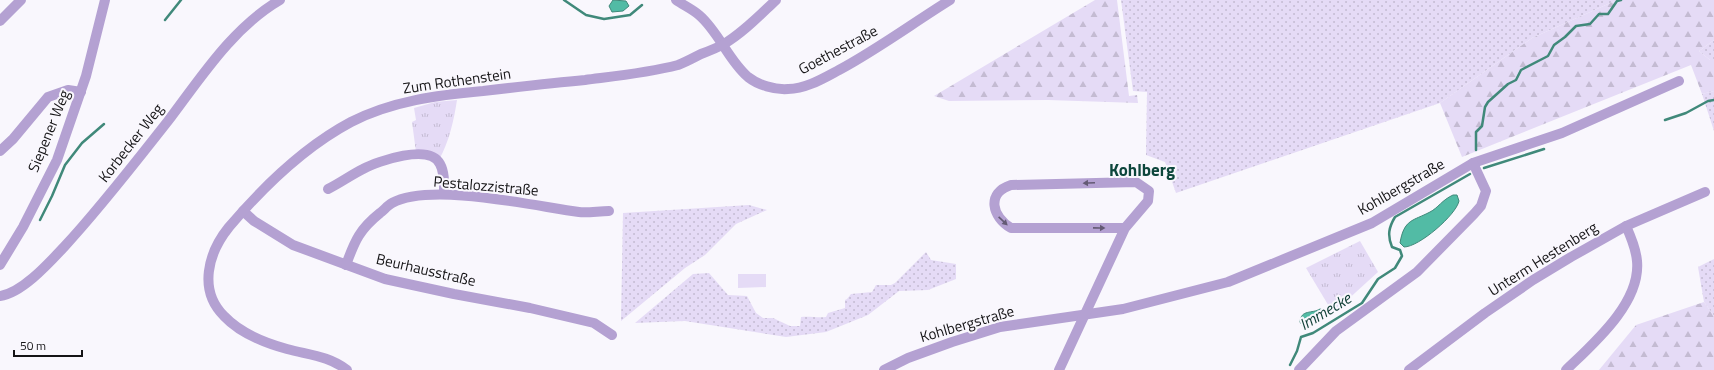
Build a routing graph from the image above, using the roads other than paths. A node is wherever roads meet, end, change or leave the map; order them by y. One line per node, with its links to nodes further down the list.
1 (21, 0): 7 (street)
2 (105, 0): 10 (street, Siepener Weg)
3 (280, 0): 22 (street, Korbecker Weg)
4 (676, 0): 8 (street, Goethestraße)
5 (776, 0): 8 (street, Zum Rothenstein)
6 (950, 0): 8 (street, Goethestraße)
7 (0, 21)
8 (724, 45): 16 (street, Zum Rothenstein)
9 (1679, 80): 12 (street, Kohlbergstraße)
10 (80, 92): 11 (street); 20 (street, Siepener Weg)
11 (0, 151)
12 (1473, 163): 23 (street, Kohlbergstraße); 28 (street)
13 (328, 190): 15 (street)
14 (1705, 192): 18 (street, Unterm Hestenberg)
15 (444, 194): 17 (street, Pestalozzistraße); 21 (street, Pestalozzistraße)
16 (243, 211): 21 (street, Beurhausstraße); 25 (street, Zum Rothenstein)
17 (609, 211)
18 (1626, 226): 29 (street, Unterm Hestenberg); 30 (street)
19 (1125, 228): 19 (street, one-way to 19); 23 (street)
20 (0, 265)
21 (346, 265): 24 (street, Beurhausstraße)
22 (0, 296)
23 (1086, 314): 26 (street, Kohlbergstraße); 27 (street)
24 (612, 335)
25 (347, 370)
26 (884, 370)
27 (1059, 370)
28 (1299, 370)
29 (1409, 370)
30 (1566, 370)

